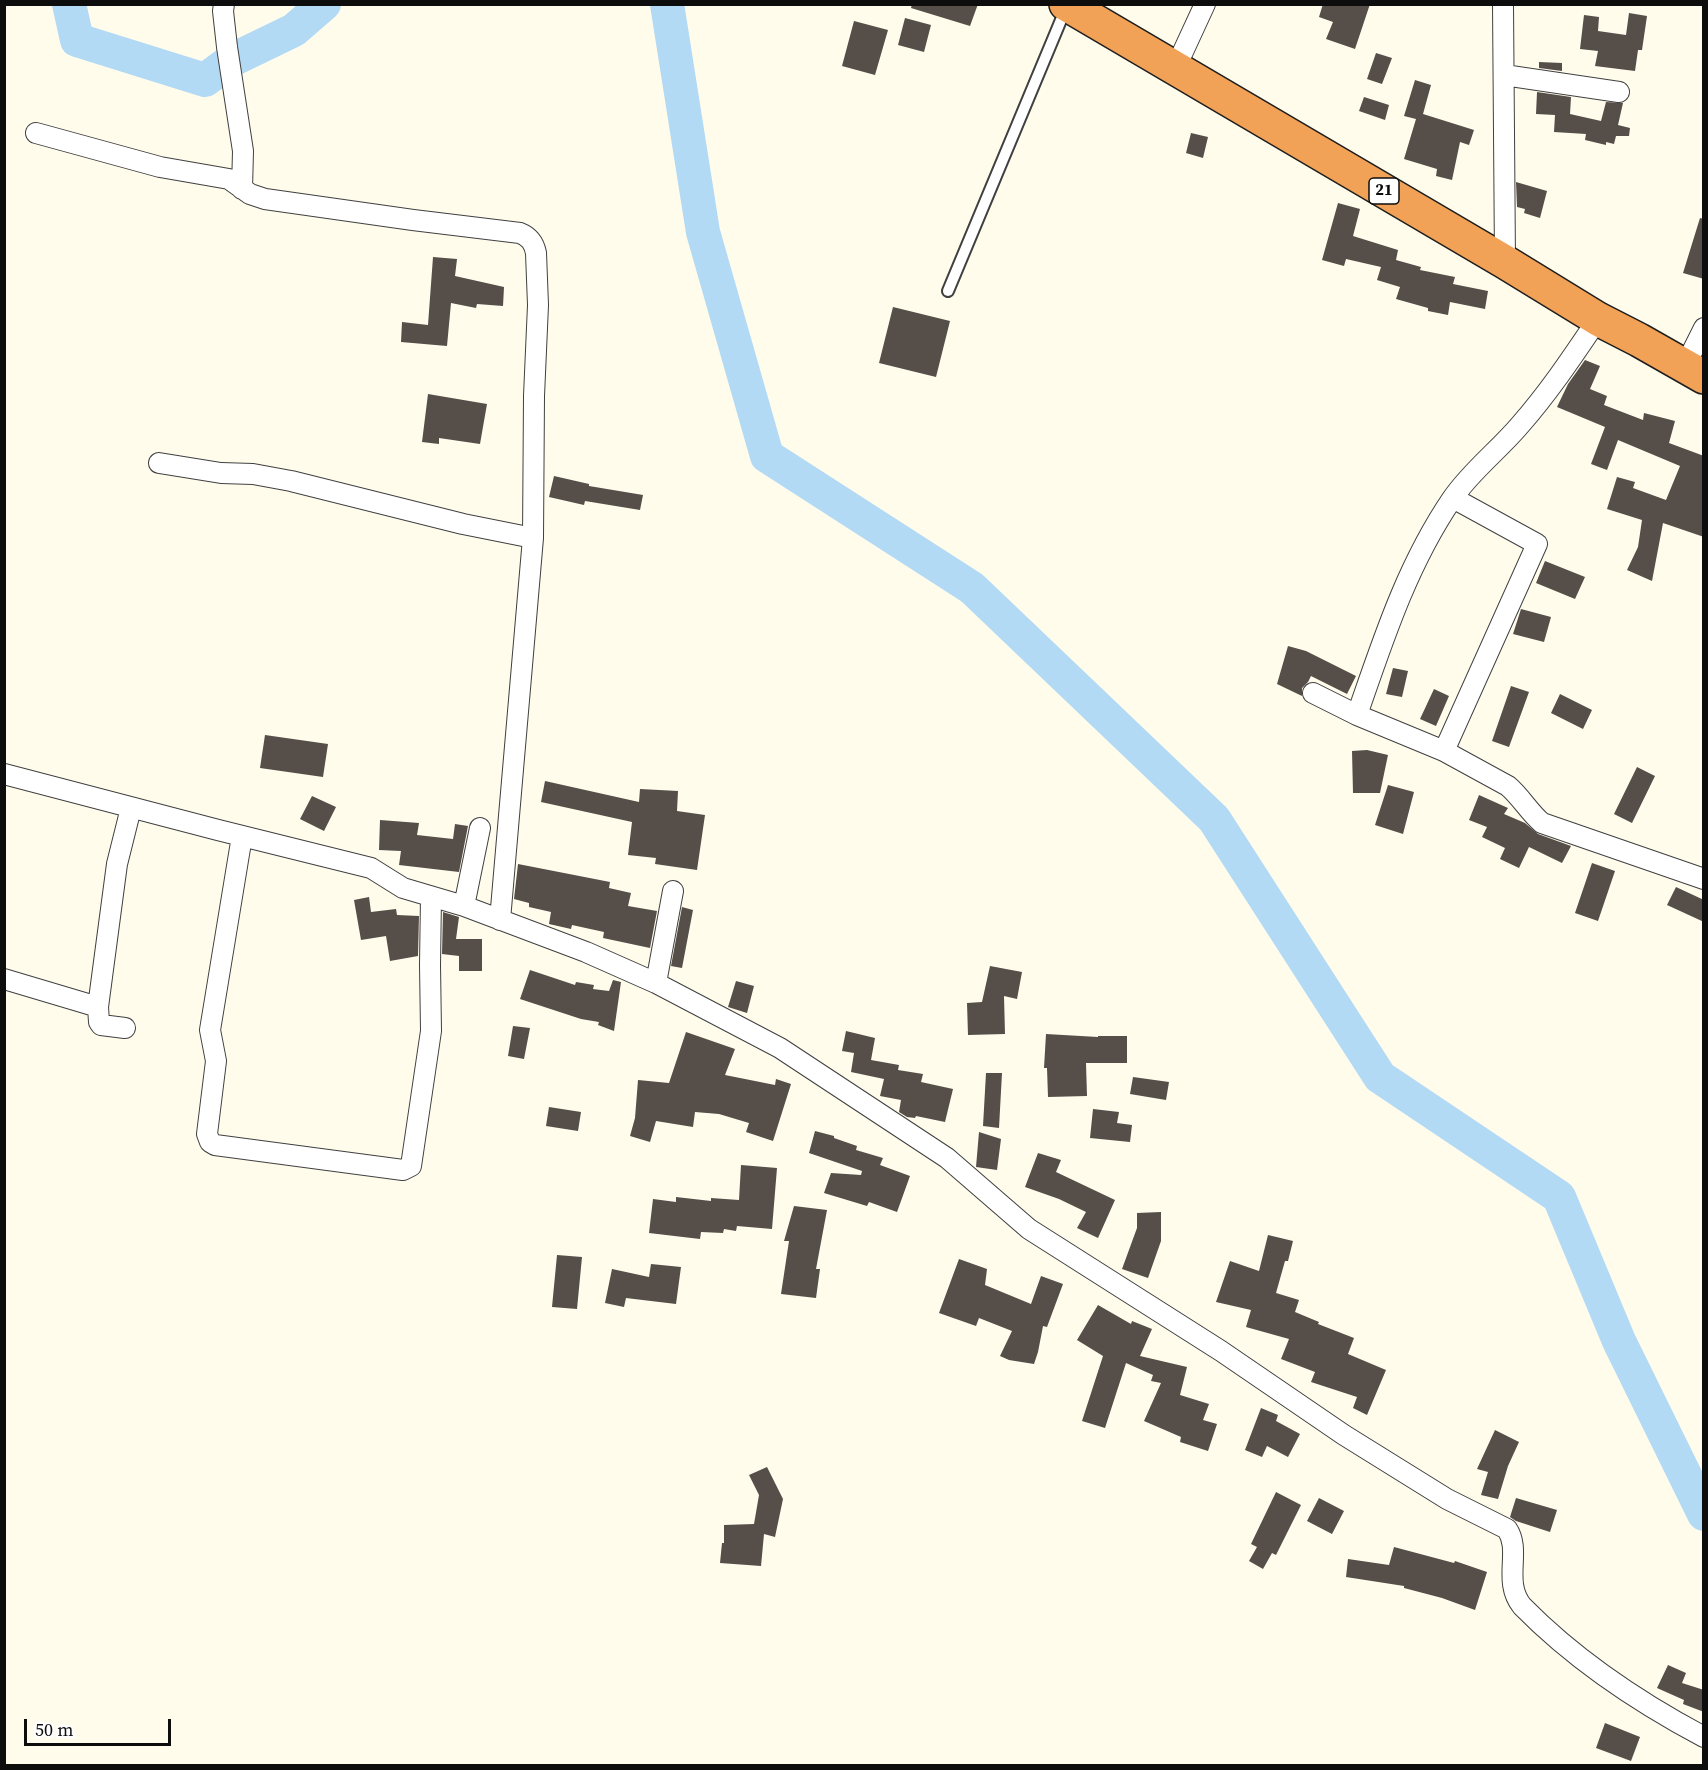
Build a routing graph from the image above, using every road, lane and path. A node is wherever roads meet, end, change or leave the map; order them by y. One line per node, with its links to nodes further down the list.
1 (224, 4): 9 (street)
2 (1205, 4): 5 (street)
3 (1503, 4): 6 (street)
4 (1067, 5): 5 (highway, 21); 11 (lane)
5 (1175, 69): 10 (highway, 21)
6 (1503, 75): 7 (street); 10 (street)
7 (1619, 92)
8 (36, 133): 9 (street)
9 (242, 189): 17 (street)
10 (1505, 262): 12 (highway, 21)
11 (948, 291)
12 (1598, 320): 14 (highway, 21); 16 (street)
13 (1704, 328): 14 (street)
14 (1695, 371)
15 (159, 463): 17 (street)
16 (1453, 498): 19 (street); 20 (street)
17 (533, 538): 29 (street)
18 (1313, 693): 19 (street)
19 (1357, 715): 20 (street)
20 (1444, 751): 25 (street)
21 (4, 774): 22 (street)
22 (131, 808): 24 (street); 32 (street)
23 (480, 828): 28 (street)
24 (242, 836): 27 (street); 27 (street)
25 (1704, 879)
26 (673, 891): 31 (street)
27 (431, 897): 28 (street)
28 (464, 906): 29 (street)
29 (500, 920): 31 (street)
30 (4, 979): 32 (street)
31 (656, 983): 34 (street)
32 (98, 1007): 33 (street)
33 (125, 1028)
34 (1704, 1737)

